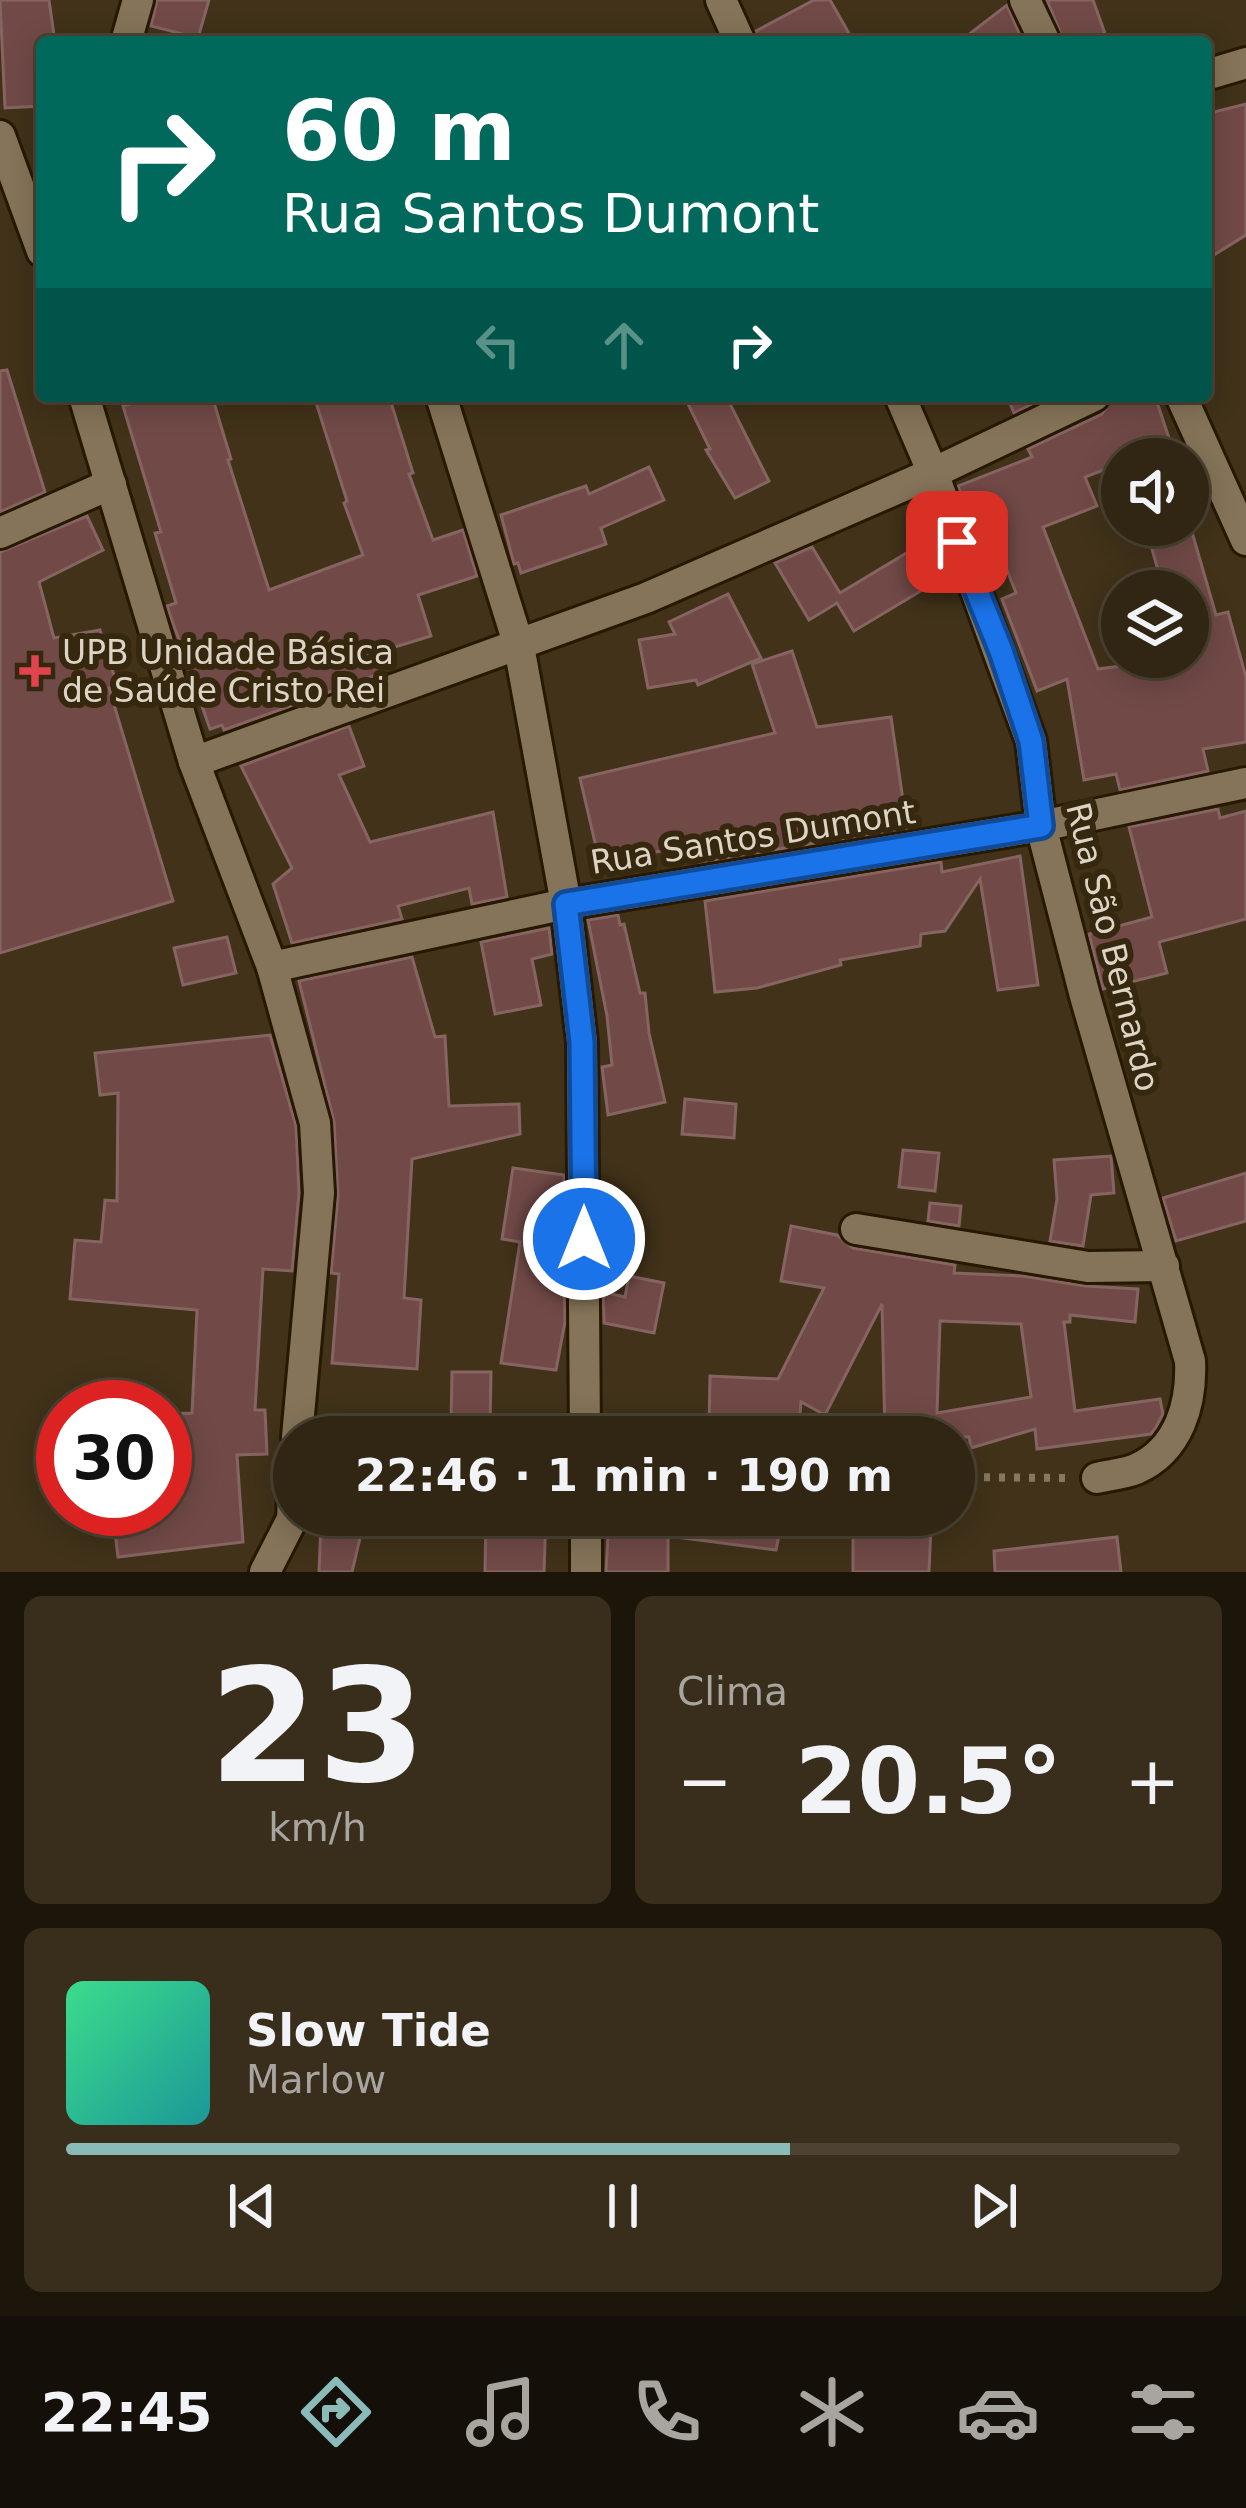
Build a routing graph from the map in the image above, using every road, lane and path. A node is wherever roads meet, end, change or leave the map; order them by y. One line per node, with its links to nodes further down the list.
1 (138, 0): 4 (street)
2 (722, 0): 5 (street)
3 (1025, 0): 6 (street)
4 (128, 36)
5 (737, 36)
6 (1042, 36)
7 (1246, 63): 8 (street)
8 (1212, 73)
9 (0, 136): 10 (street)
10 (36, 226)
11 (86, 402): 17 (street)
12 (443, 402): 20 (street)
13 (903, 402): 16 (street, Rua São Bernardo)
14 (1082, 402): 16 (street)
15 (1184, 402): 19 (street)
16 (934, 473): 20 (street); 23 (street, Rua São Bernardo)
17 (111, 484): 18 (street); 21 (street)
18 (0, 533)
19 (1246, 540)
20 (519, 646): 21 (street); 24 (street)
21 (194, 762): 25 (street)
22 (1246, 783): 23 (street, Rua Santos Dumont)
23 (1041, 826): 24 (street, Rua Santos Dumont); 27 (street, Rua São Bernardo)
24 (566, 904): 25 (street, Rua Santos Dumont); 29 (street)
25 (272, 967): 28 (street)
26 (856, 1228): 27 (street)
27 (1164, 1266): 31 (street, Rua São Bernardo)
28 (299, 1416)
29 (585, 1416)
30 (975, 1477): 31 (path)
31 (1097, 1478)
32 (284, 1536): 34 (street)
33 (586, 1536): 35 (street)
34 (266, 1572)
35 (586, 1572)

